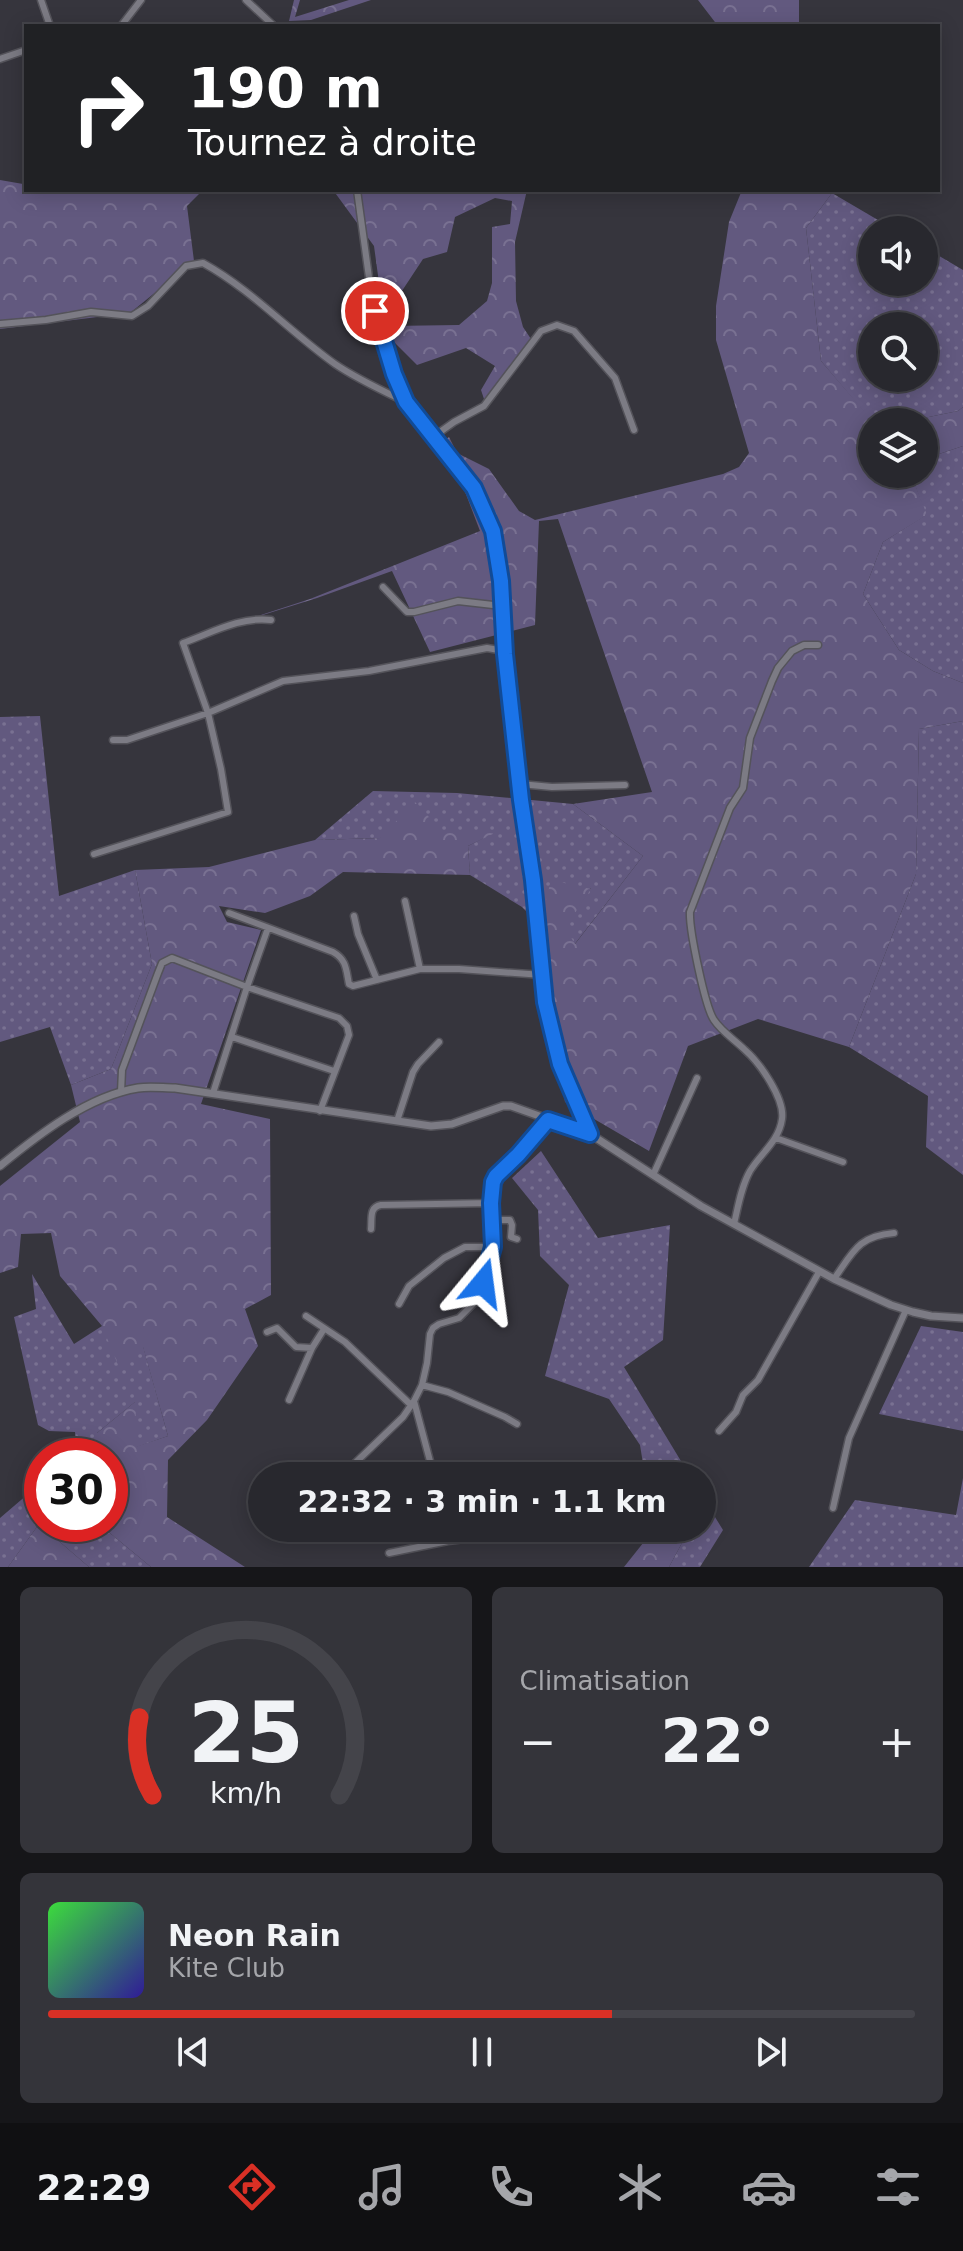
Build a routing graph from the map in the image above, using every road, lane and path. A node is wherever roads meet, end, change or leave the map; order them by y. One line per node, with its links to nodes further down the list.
1 (41, 0): 4 (street)
2 (141, 0): 5 (street)
3 (246, 0): 6 (street)
4 (49, 24)
5 (123, 24)
6 (272, 24)
7 (24, 51): 8 (street)
8 (0, 59)
9 (357, 192): 11 (street)
10 (0, 324): 11 (street)
11 (406, 402): 13 (street)
12 (634, 430): 13 (street)
13 (433, 437): 15 (street)
14 (383, 587): 15 (street)
15 (502, 606): 18 (street)
16 (271, 620): 19 (street)
17 (818, 645): 42 (street)
18 (505, 651): 19 (street); 21 (street)
19 (208, 713): 20 (street); 23 (street)
20 (113, 740)
21 (520, 784): 22 (street); 29 (street)
22 (625, 785)
23 (94, 854)
24 (405, 901): 28 (street)
25 (229, 913): 27 (street)
26 (354, 916): 30 (street)
27 (268, 928): 30 (street); 31 (street)
28 (420, 969): 29 (street); 30 (street)
29 (543, 975): 41 (street)
30 (377, 980)
31 (247, 987): 32 (street); 34 (street); 36 (street)
32 (232, 1037): 34 (street); 37 (street)
33 (439, 1042): 40 (street)
34 (334, 1071): 38 (street)
35 (697, 1078): 45 (street)
36 (121, 1092): 37 (street); 44 (street)
37 (213, 1093): 38 (street)
38 (320, 1111): 40 (street)
39 (548, 1120): 40 (street); 41 (street); 46 (street)
40 (397, 1121)
41 (590, 1134): 45 (street)
42 (776, 1138): 43 (street); 48 (street)
43 (843, 1162)
44 (0, 1166)
45 (653, 1175): 48 (street)
46 (491, 1203): 47 (street); 49 (street)
47 (492, 1220): 51 (street); 52 (street)
48 (734, 1224): 53 (street)
49 (371, 1229)
50 (894, 1233): 54 (street)
51 (517, 1239)
52 (493, 1247): 55 (street); 62 (street)
53 (819, 1272): 54 (street); 66 (street)
54 (834, 1279): 56 (street)
55 (399, 1304)
56 (906, 1310): 58 (street); 69 (street)
57 (306, 1316): 59 (street)
58 (963, 1318)
59 (324, 1329): 61 (street); 64 (street)
60 (267, 1332): 61 (street)
61 (312, 1348): 63 (street)
62 (422, 1385): 64 (street); 65 (street)
63 (289, 1400)
64 (412, 1403): 67 (street); 68 (street)
65 (517, 1424)
66 (719, 1431)
67 (356, 1462)
68 (430, 1462)
69 (833, 1508)
70 (443, 1542): 71 (street)
71 (389, 1553)

